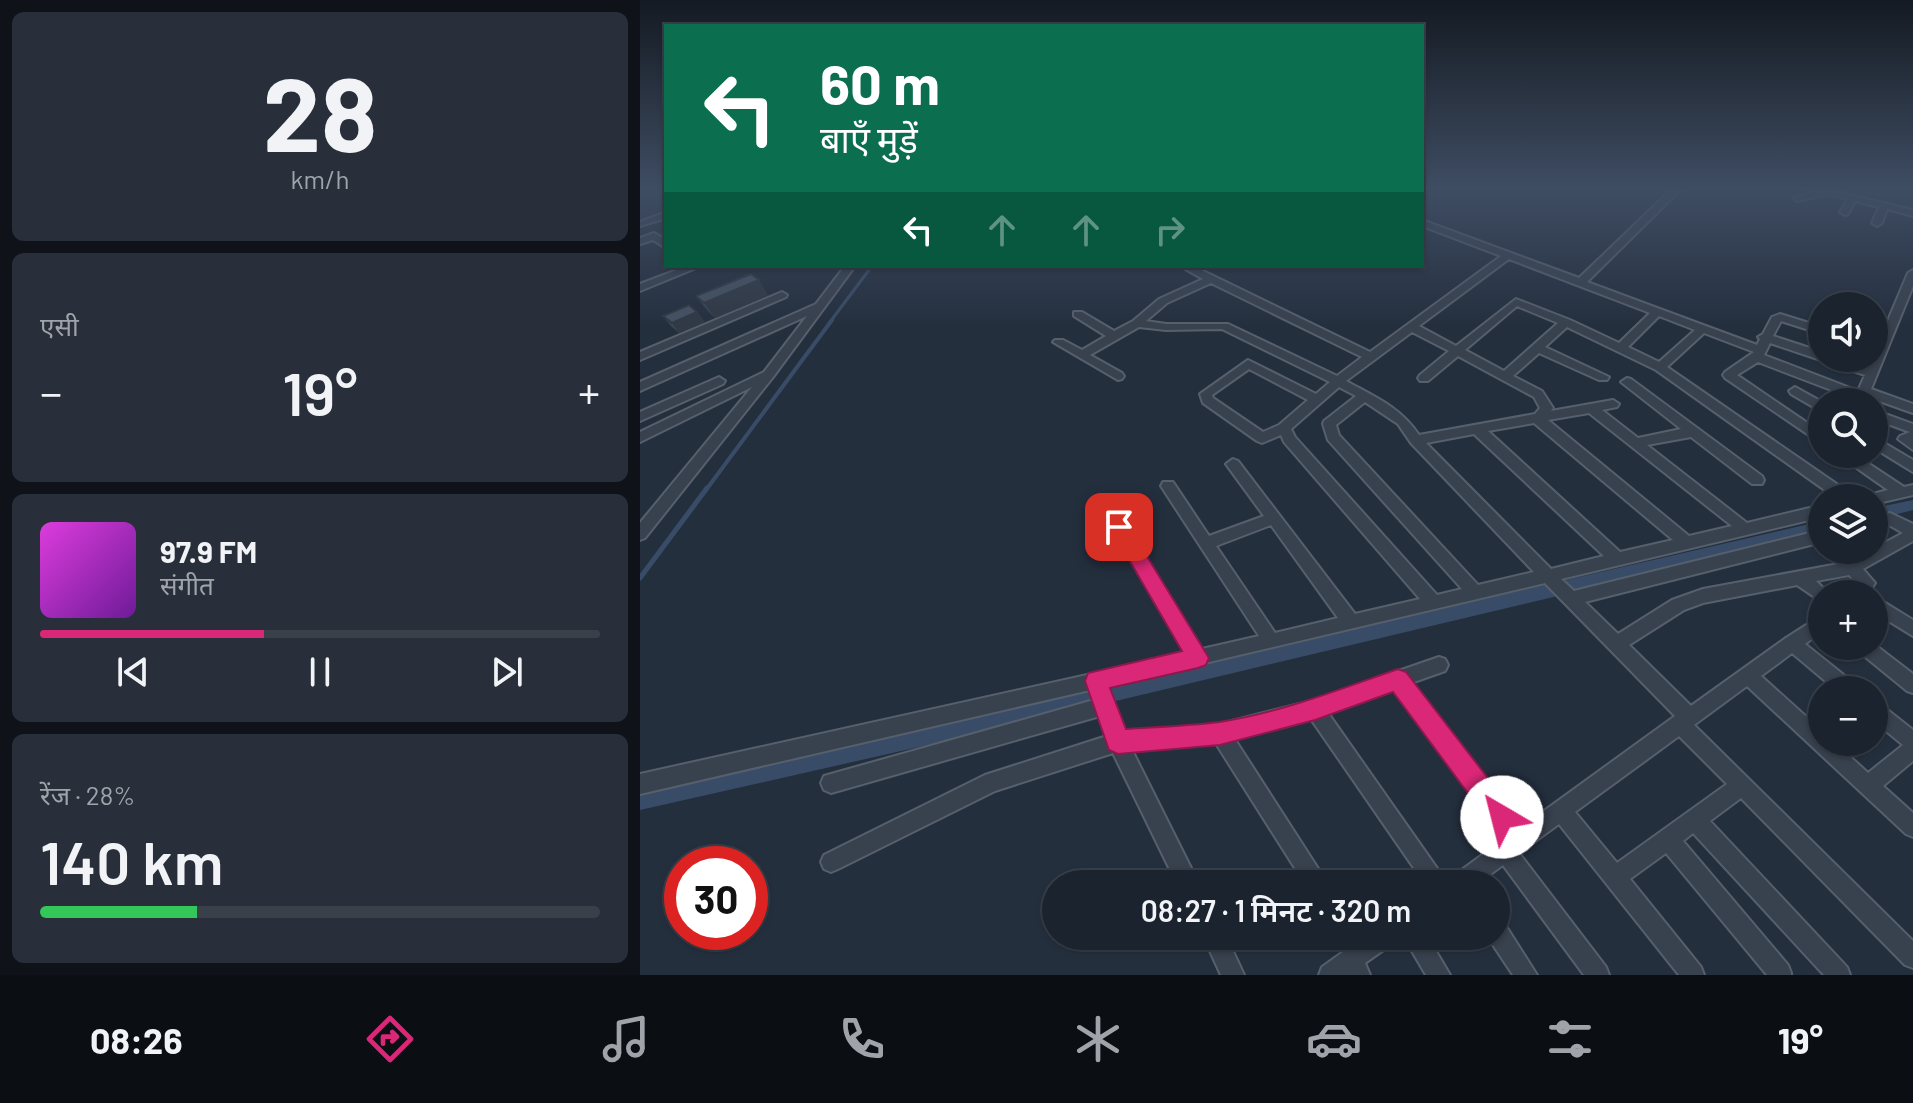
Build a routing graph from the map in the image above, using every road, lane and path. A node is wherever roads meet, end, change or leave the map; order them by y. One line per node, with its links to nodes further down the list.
1 (1453, 234): 5 (street)
2 (1630, 234): 11 (street)
3 (661, 239): 4 (street)
4 (640, 241)
5 (1509, 255): 11 (street); 22 (street)
6 (690, 268): 12 (street)
7 (849, 268): 15 (street)
8 (1189, 268): 9 (street)
9 (1211, 279): 20 (street); 35 (street)
10 (1911, 279): 23 (street)
11 (1580, 283): 16 (street)
12 (640, 288)
13 (782, 295): 14 (street)
14 (761, 304): 18 (street); 34 (street)
15 (821, 306): 18 (street); 38 (street)
16 (1657, 312): 24 (street); 28 (street)
17 (1078, 314): 25 (street)
18 (787, 321): 47 (street)
19 (1566, 322): 28 (street); 29 (street); 30 (street)
20 (1137, 323): 25 (street); 45 (street)
21 (1808, 326): 26 (street)
22 (1412, 327): 30 (street); 35 (street)
23 (1888, 328)
24 (1702, 329): 32 (street); 36 (street)
25 (1114, 336): 33 (street)
26 (1764, 337): 31 (street); 32 (street)
27 (1059, 342): 33 (street)
28 (1621, 347): 36 (street)
29 (1540, 349): 40 (street); 42 (street)
30 (1456, 350): 40 (street); 43 (street)
31 (1808, 352)
32 (1758, 354): 48 (street); 66 (street)
33 (1082, 355): 41 (street)
34 (640, 356)
35 (1371, 357): 45 (street)
36 (1660, 367): 78 (street)
37 (1867, 372): 39 (street)
38 (769, 374): 60 (street); 87 (street)
39 (1873, 374): 49 (street)
40 (1507, 375): 61 (street)
41 (1118, 376)
42 (1603, 377)
43 (1424, 378)
44 (719, 381): 56 (street)
45 (1338, 381): 51 (street); 52 (street)
46 (1627, 382): 67 (street)
47 (640, 387)
48 (1840, 388)
49 (1866, 388)
50 (1795, 391): 53 (street)
51 (1364, 396): 70 (street); 97 (street)
52 (1316, 399): 63 (street); 63 (street)
53 (1808, 399)
54 (1888, 403): 58 (street)
55 (1613, 404): 57 (street)
56 (664, 406): 59 (street); 60 (street)
57 (1591, 408): 61 (street); 71 (street)
58 (1913, 409)
59 (640, 417)
60 (676, 419): 69 (street)
61 (1538, 419): 65 (street); 90 (street)
62 (1888, 419): 64 (street)
63 (1284, 428): 98 (street)
64 (1913, 429)
65 (1478, 430): 70 (street); 91 (street)
66 (1808, 430)
67 (1691, 432): 71 (street); 77 (street)
68 (1913, 436): 72 (street)
69 (640, 437)
70 (1416, 440): 96 (street)
71 (1635, 443): 85 (street)
72 (1913, 445)
73 (1888, 451): 75 (street)
74 (1233, 464): 83 (street)
75 (1913, 467)
76 (1868, 468): 80 (street)
77 (1757, 480)
78 (1826, 484)
79 (1168, 486): 89 (street)
80 (1907, 491)
81 (1103, 502): 106 (street)
82 (1808, 514): 85 (street)
83 (1275, 518): 89 (street); 100 (street)
84 (1888, 520): 86 (street)
85 (1745, 529): 90 (street)
86 (1913, 532): 92 (street)
87 (640, 534)
88 (1808, 539): 96 (street)
89 (1206, 543): 103 (street)
90 (1687, 543): 91 (street)
91 (1617, 559): 96 (street)
92 (1852, 568): 93 (street); 94 (street)
93 (1800, 578): 95 (street); 105 (street)
94 (1864, 580)
95 (1808, 584)
96 (1558, 587): 97 (street); 105 (street)
97 (1475, 593): 98 (street)
98 (1434, 603): 100 (street)
99 (1888, 612): 101 (street)
100 (1351, 622): 103 (street)
101 (1913, 629)
102 (1808, 632): 104 (street)
103 (1271, 641): 106 (street)
104 (1792, 643): 109 (street); 110 (street)
105 (1615, 645): 116 (street)
106 (1198, 658): 112 (street)
107 (1882, 660): 113 (street)
108 (1439, 665): 111 (street)
109 (1748, 675): 116 (street); 125 (street)
110 (1832, 676)
111 (1398, 680): 115 (street); 130 (street)
112 (1096, 681): 114 (street); 123 (street)
113 (1913, 685)
114 (1105, 706): 119 (street); 122 (street)
115 (1315, 709): 118 (street); 134 (street)
116 (1683, 720): 124 (street); 126 (street)
117 (1888, 721): 120 (street)
118 (1220, 733): 119 (street); 133 (street)
119 (1118, 742): 131 (street); 132 (street)
120 (1913, 742)
121 (1913, 749): 125 (street)
122 (831, 783)
123 (640, 784)
124 (1741, 786): 127 (street); 141 (street)
125 (1867, 786): 128 (street)
126 (1561, 811): 130 (street); 136 (street)
127 (1695, 820): 129 (street); 149 (street)
128 (1913, 827)
129 (1668, 839): 136 (street); 142 (street)
130 (1511, 845): 135 (street); 147 (street)
131 (831, 862)
132 (1181, 870)
133 (1308, 870)
134 (1428, 870)
135 (1478, 870)
136 (1614, 878): 148 (street)
137 (1221, 950): 143 (street)
138 (1423, 950): 145 (street)
139 (1509, 950): 146 (street)
140 (1355, 956): 144 (street)
141 (1913, 957)
142 (1780, 973)
143 (1233, 975)
144 (1330, 975)
145 (1439, 975)
146 (1526, 975)
147 (1598, 975)
148 (1693, 975)
149 (1839, 975)

